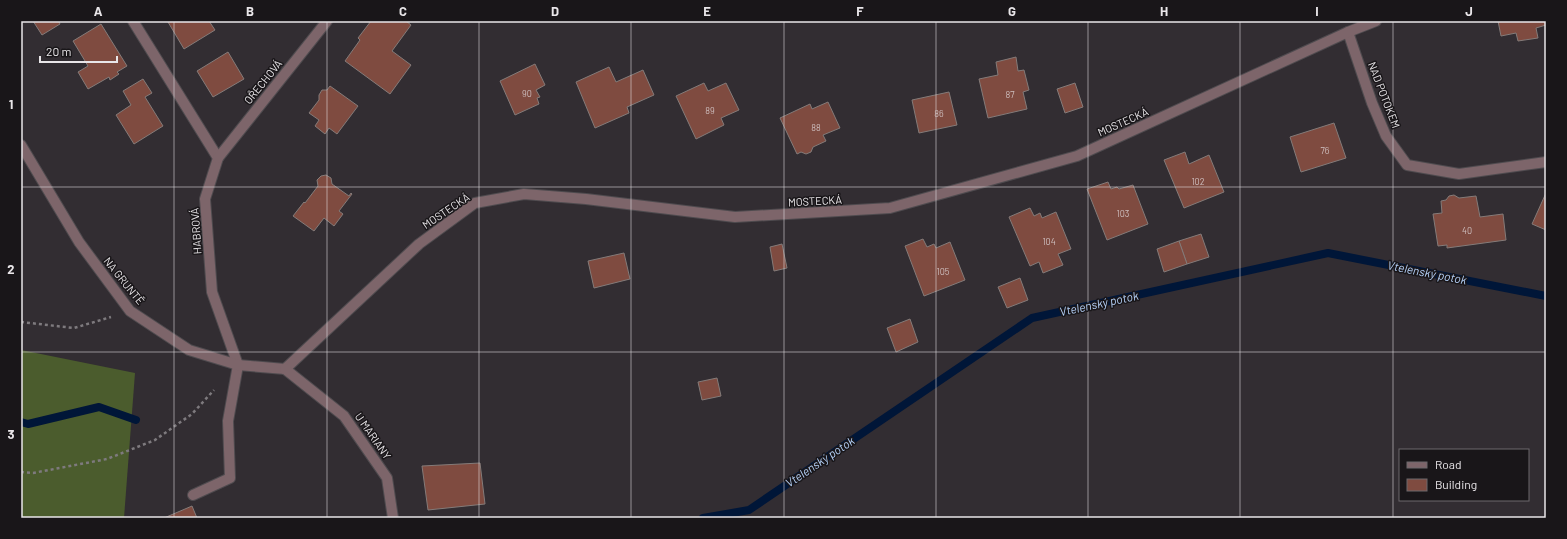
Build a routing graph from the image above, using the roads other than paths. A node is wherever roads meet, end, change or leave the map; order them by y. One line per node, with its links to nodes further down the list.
1 (133, 21): 6 (street)
2 (328, 21): 6 (street, OŘECHOVÁ)
3 (1376, 21): 4 (street, MOSTECKÁ)
4 (1348, 32): 7 (street, NAD POTOKEM); 9 (street, MOSTECKÁ)
5 (21, 145): 8 (street, NA GRUNTĚ)
6 (218, 158): 8 (street, HABROVÁ)
7 (1546, 162)
8 (238, 365): 9 (street, NA GRUNTĚ); 10 (street)
9 (285, 370): 11 (street, U MARIANY)
10 (193, 495)
11 (393, 518)

